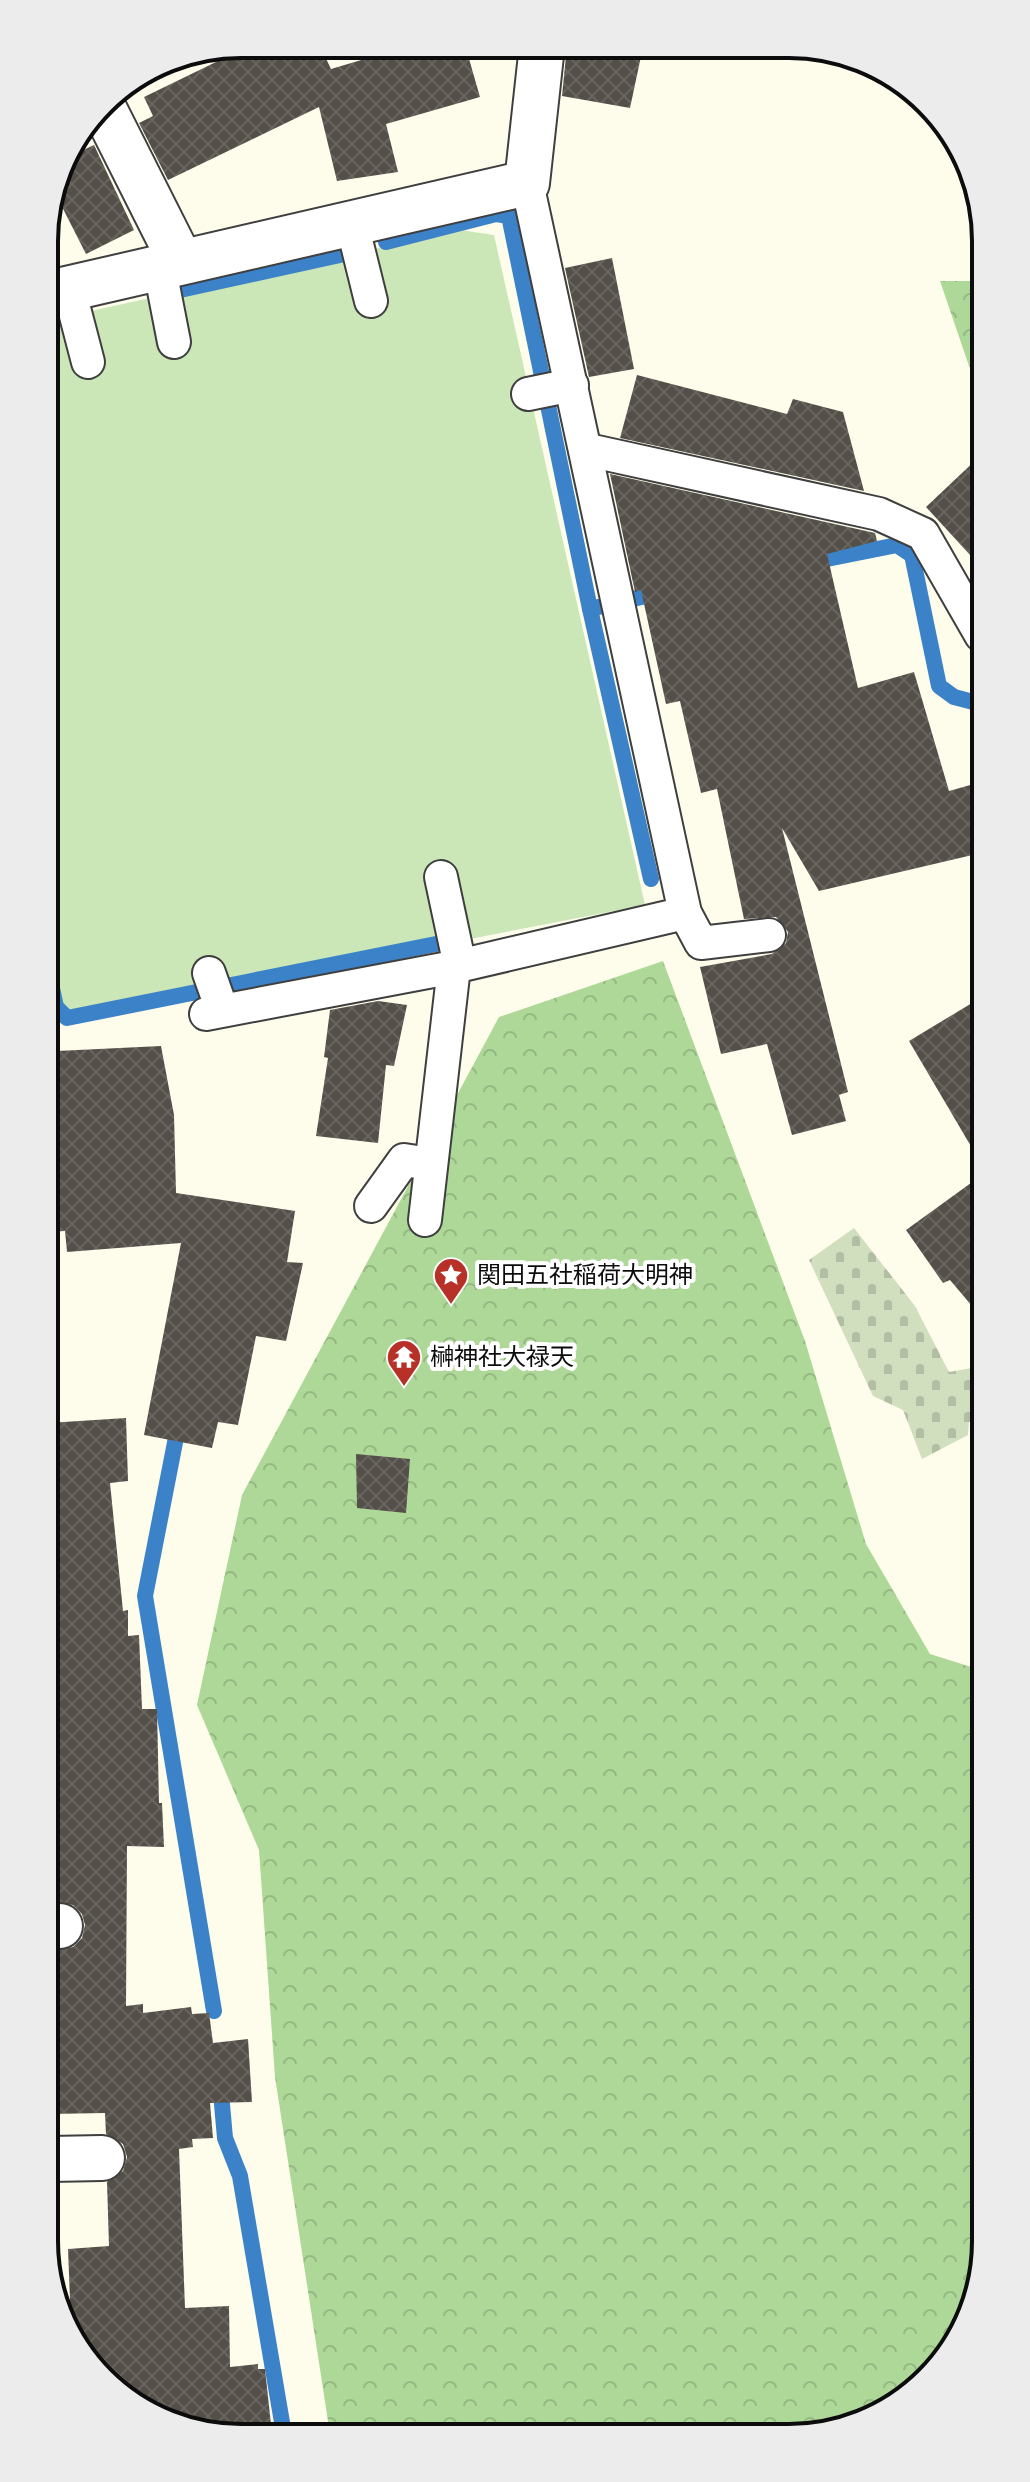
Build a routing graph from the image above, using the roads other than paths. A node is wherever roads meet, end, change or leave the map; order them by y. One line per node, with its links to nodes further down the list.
1 (541, 58): 3 (street)
2 (107, 117): 5 (street)
3 (527, 183): 4 (street); 11 (lane)
4 (352, 224): 5 (street); 8 (lane)
5 (171, 266): 6 (street); 9 (lane)
6 (58, 292)
7 (58, 294): 10 (lane)
8 (371, 301)
9 (174, 342)
10 (88, 362)
11 (572, 385): 12 (lane); 13 (lane)
12 (528, 394)
13 (588, 450): 14 (lane); 16 (lane)
14 (972, 619)
15 (441, 877): 18 (lane)
16 (685, 913): 17 (lane); 18 (lane)
17 (769, 935)
18 (457, 966): 19 (lane); 20 (lane)
19 (209, 973)
20 (430, 1164): 21 (lane); 22 (lane)
21 (371, 1206)
22 (425, 1220)
23 (102, 2158): 24 (street)
24 (58, 2159)

